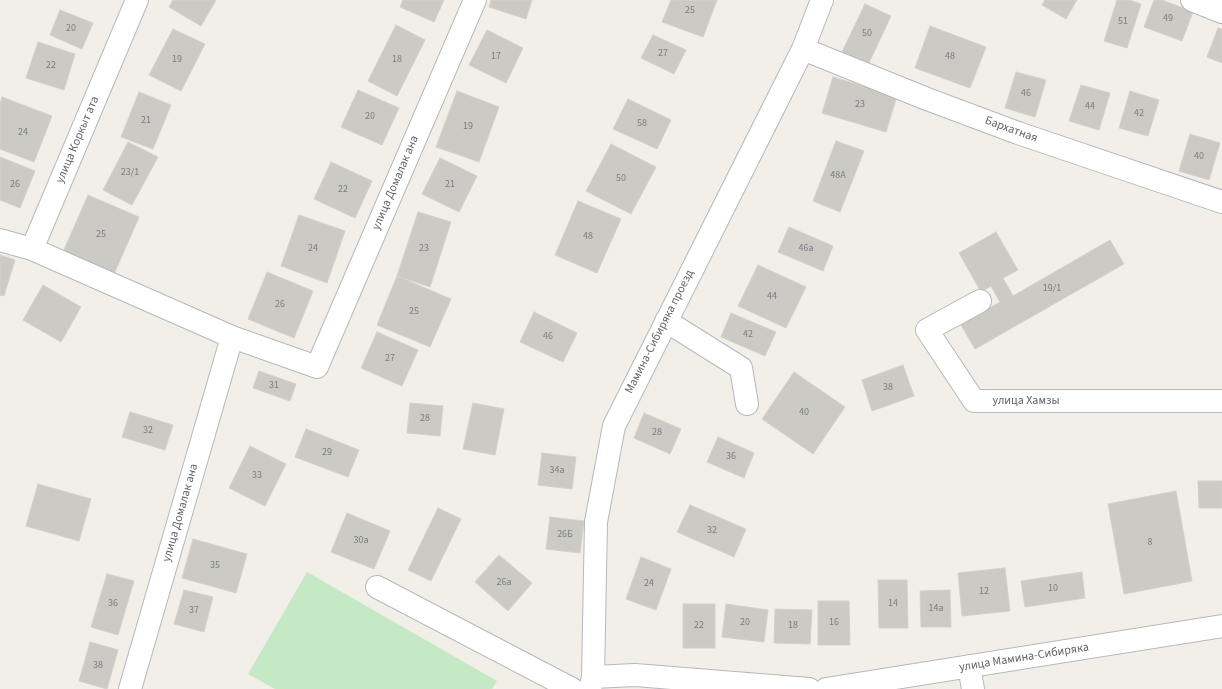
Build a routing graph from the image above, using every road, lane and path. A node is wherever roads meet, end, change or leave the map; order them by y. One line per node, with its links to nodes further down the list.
1 (137, 0): 9 (street, улица Коркыт ата)
2 (475, 0): 12 (street, улица Домалак ана)
3 (822, 0): 6 (street, Мамина-Сибиряка проезд)
4 (1192, 0): 5 (street)
5 (1222, 12)
6 (803, 49): 7 (street, Бархатная); 11 (street, Мамина-Сибиряка проезд)
7 (1222, 202)
8 (0, 240): 9 (street)
9 (32, 250): 12 (street)
10 (980, 301): 13 (street, улица Хамзы)
11 (666, 321): 14 (street); 18 (street, Мамина-Сибиряка проезд)
12 (232, 338): 19 (street, улица Домалак ана)
13 (1222, 401)
14 (747, 404)
15 (377, 587): 20 (street)
16 (1222, 626): 17 (street, улица Мамина-Сибиряка)
17 (969, 666): 22 (street, улица Мамина-Сибиряка); 23 (street)
18 (591, 683): 21 (street)
19 (130, 689)
20 (572, 689)
21 (809, 689)
22 (826, 689)
23 (973, 689)

